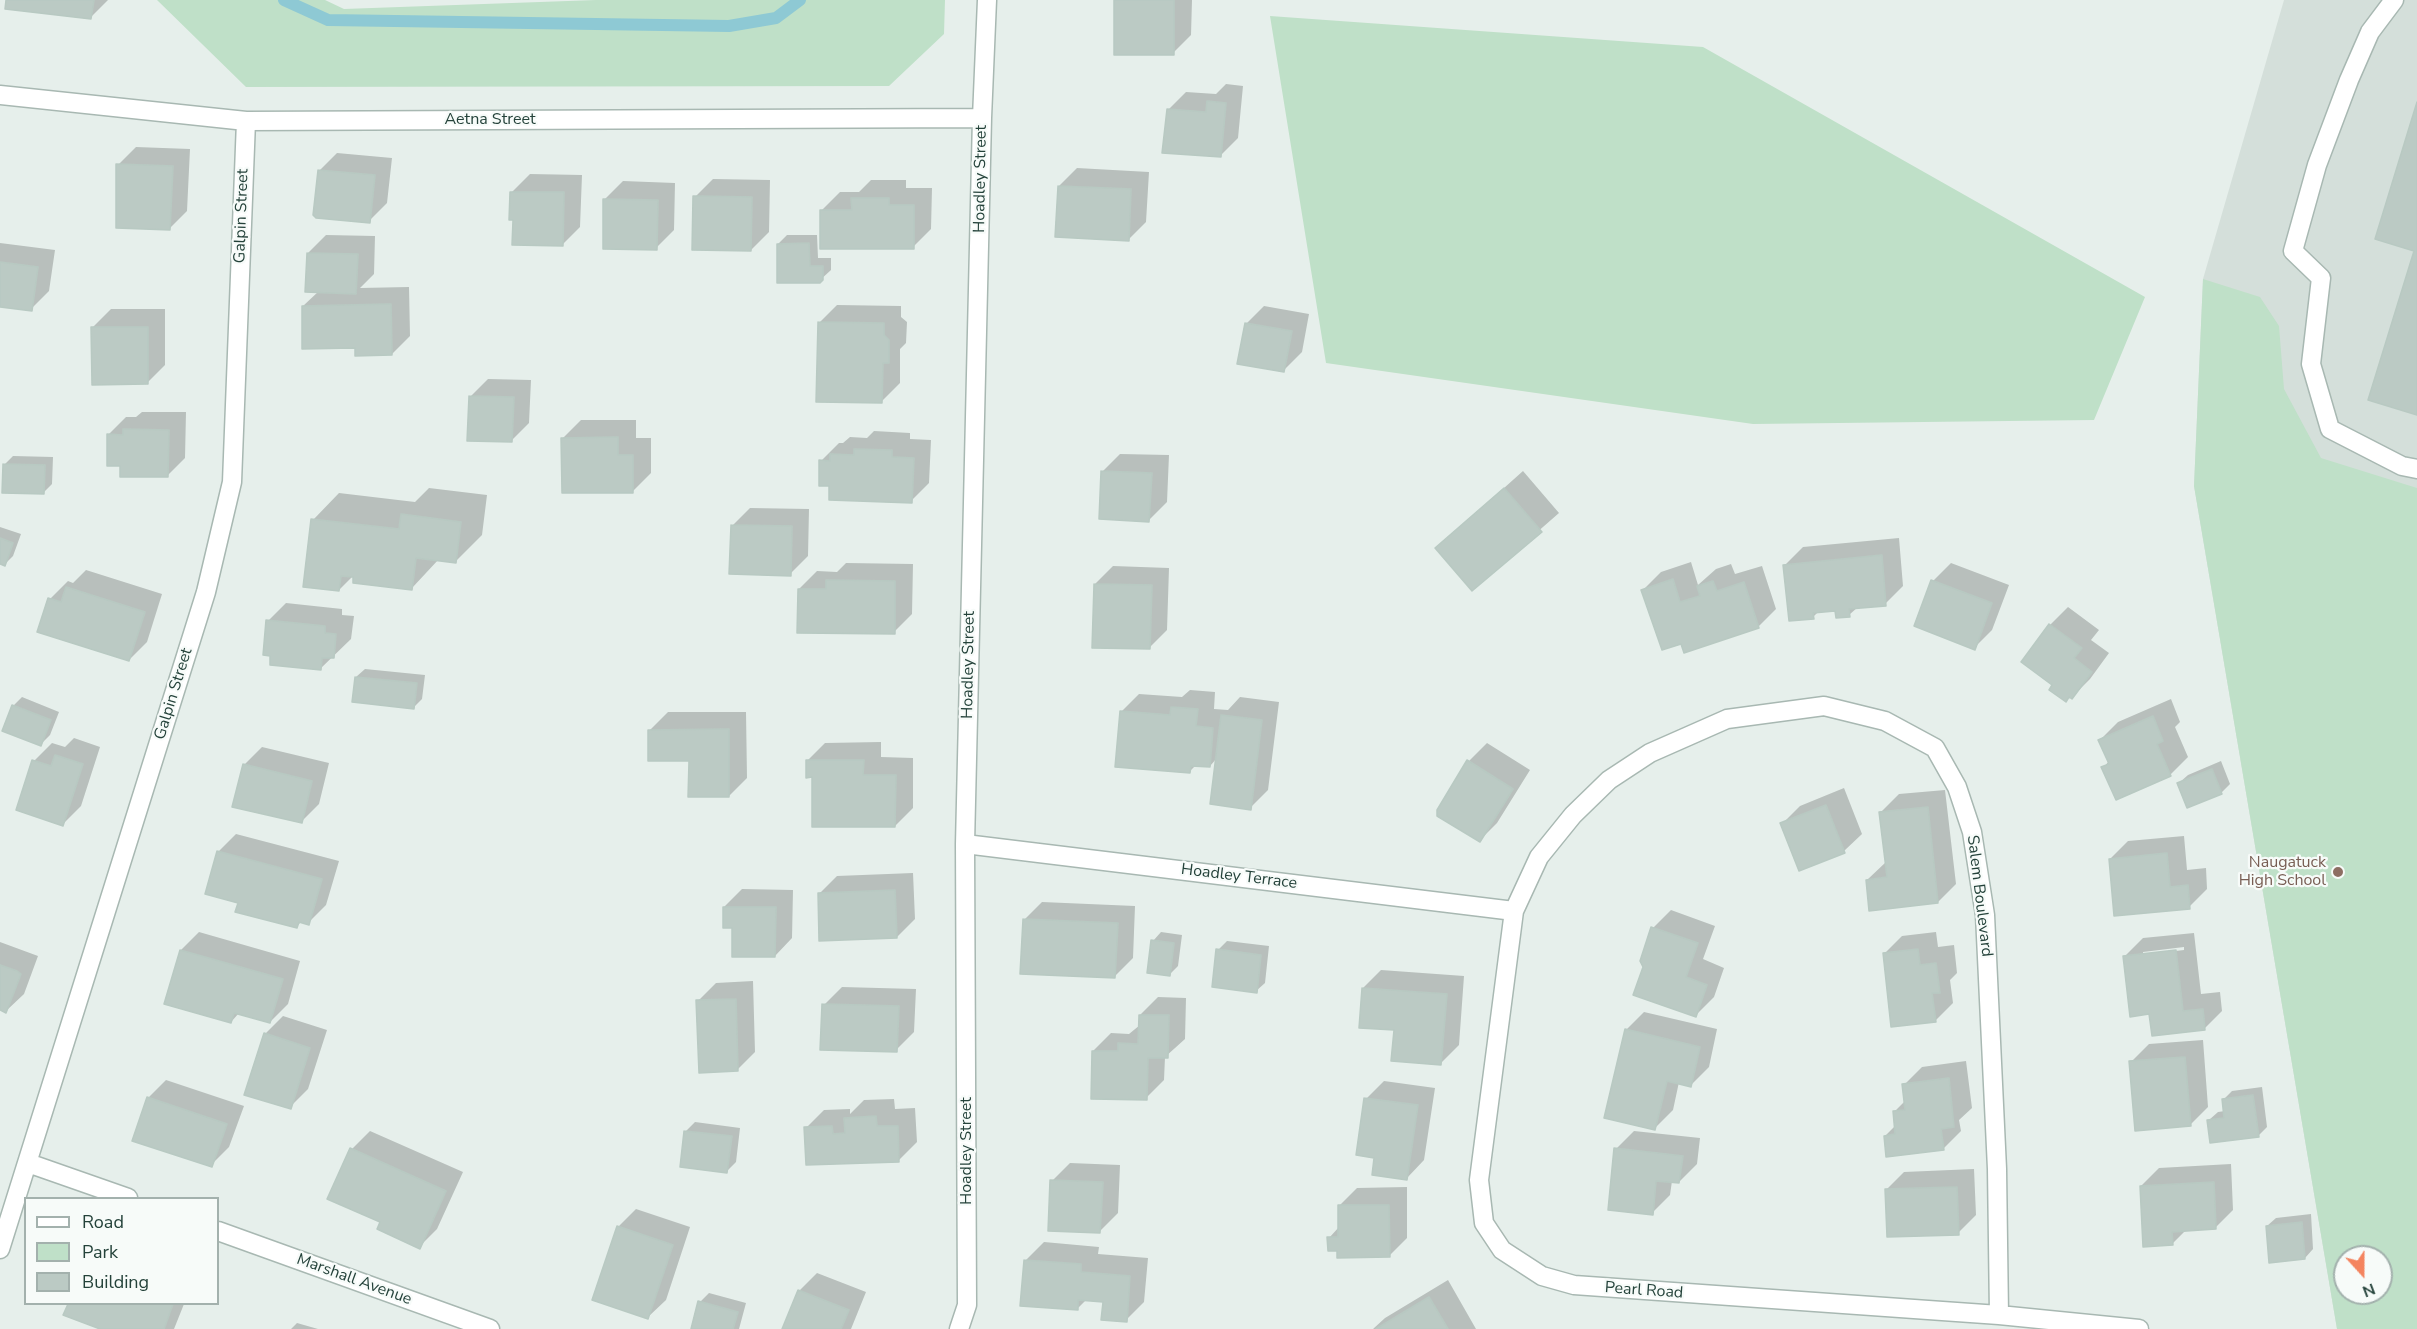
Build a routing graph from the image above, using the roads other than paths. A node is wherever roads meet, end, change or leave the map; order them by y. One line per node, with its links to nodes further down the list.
1 (987, 0): 4 (street, Hoadley Street)
2 (2394, 0): 6 (street)
3 (0, 95): 5 (street, Aetna Street)
4 (982, 118): 5 (street, Aetna Street); 7 (street, Hoadley Street)
5 (246, 121): 9 (street, Galpin Street)
6 (2417, 469)
7 (965, 844): 8 (street, Hoadley Terrace); 15 (street, Hoadley Street)
8 (1514, 911): 13 (street, Pearl Road); 13 (street, Salem Boulevard)
9 (28, 1163): 10 (street); 12 (street, Galpin Street)
10 (125, 1197)
11 (219, 1231): 14 (street, Marshall Avenue)
12 (0, 1249)
13 (1999, 1315): 16 (street, Pearl Road)
14 (490, 1329)
15 (958, 1329)
16 (2139, 1329)

